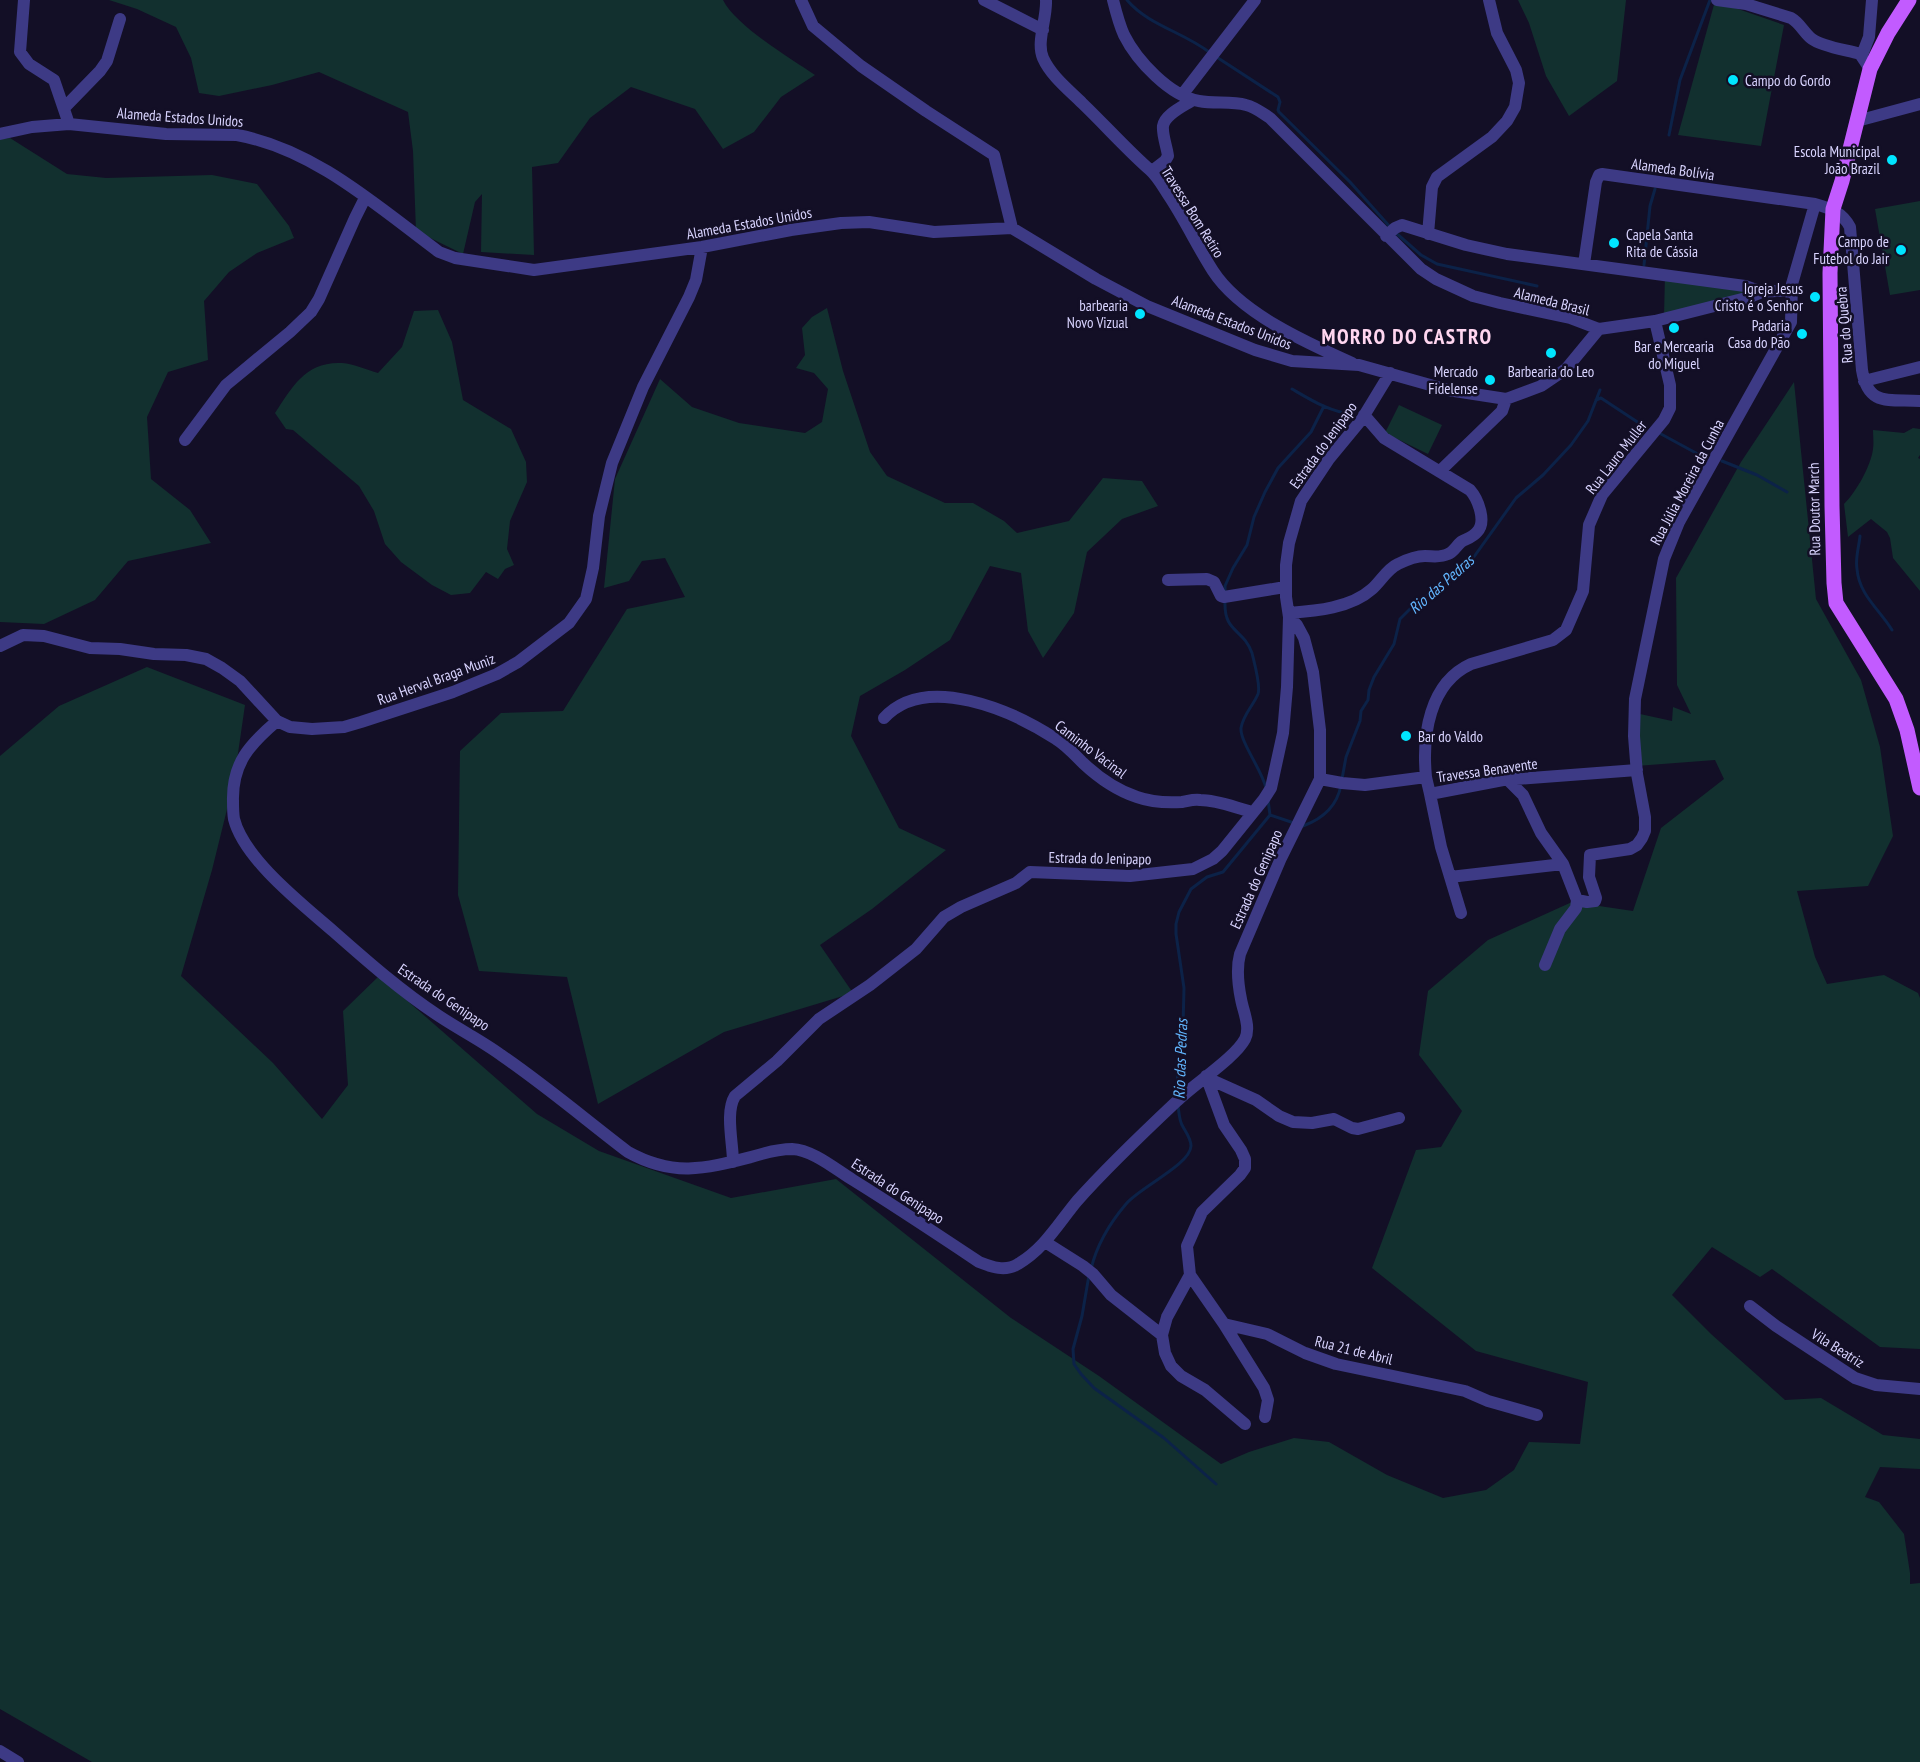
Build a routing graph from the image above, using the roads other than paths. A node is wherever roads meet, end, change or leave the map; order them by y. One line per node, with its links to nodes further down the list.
1 (24, 0): 16 (street)
2 (801, 0): 24 (street)
3 (984, 0): 12 (street)
4 (1046, 0): 12 (street, Travessa Bom Retiro)
5 (1113, 0): 14 (street)
6 (1255, 0): 14 (street)
7 (1489, 0): 25 (street)
8 (1717, 0): 13 (street)
9 (1872, 0): 13 (street)
10 (1908, 0): 13 (main road, Rua Doutor March)
11 (120, 19): 16 (street)
12 (1043, 30): 20 (street, Travessa Bom Retiro)
13 (1866, 62): 17 (main road, Rua Doutor March)
14 (1188, 98): 20 (street); 26 (street, Alameda Brasil)
15 (1920, 104): 17 (street)
16 (65, 107): 18 (street)
17 (1857, 121): 23 (main road, Rua Doutor March)
18 (69, 124): 19 (street, Alameda Estados Unidos); 21 (street, Alameda Estados Unidos)
19 (0, 134)
20 (1152, 171): 33 (street, Travessa Bom Retiro)
21 (365, 198): 27 (street, Alameda Estados Unidos); 40 (street)
22 (1815, 204): 23 (street, Alameda Bolívia); 28 (street, Alameda Bolívia); 29 (street, Rua Júlia Moreira da Cunha)
23 (1833, 209): 36 (street, Rua do Quebra); 52 (main road, Rua Doutor March)
24 (1012, 228): 27 (street, Alameda Estados Unidos); 33 (street, Alameda Estados Unidos)
25 (1428, 234): 26 (street); 28 (street)
26 (1386, 236): 32 (street, Alameda Brasil)
27 (702, 247): 47 (street, Rua Herval Braga Muniz)
28 (1584, 264): 30 (street)
29 (1791, 290): 30 (street, Alameda Brasil); 48 (street, Rua Júlia Moreira da Cunha)
30 (1748, 292): 31 (street, Alameda Brasil)
31 (1655, 321): 32 (street, Alameda Brasil); 49 (street, Rua Lauro Muller)
32 (1599, 329): 37 (street, Alameda Estados Unidos)
33 (1359, 365): 35 (street, Alameda Estados Unidos)
34 (1920, 367): 36 (street)
35 (1390, 373): 37 (street, Alameda Estados Unidos); 39 (street, Estrada do Jenipapo)
36 (1864, 381): 38 (street, Rua do Quebra)
37 (1506, 399): 41 (street)
38 (1920, 401)
39 (1364, 415): 41 (street); 43 (street, Estrada do Jenipapo)
40 (185, 440)
41 (1440, 471): 44 (street)
42 (1168, 580): 43 (street)
43 (1286, 587): 44 (street, Estrada do Jenipapo)
44 (1289, 615): 50 (street, Estrada do Genipapo); 54 (street, Estrada do Jenipapo)
45 (0, 646): 47 (street)
46 (884, 718): 54 (street, Caminho Vacinal)
47 (277, 721): 62 (street, Estrada do Genipapo)
48 (1637, 770): 51 (street, Travessa Benavente); 57 (street, Rua Júlia Moreira da Cunha)
49 (1426, 777): 50 (street, Travessa Benavente); 53 (street, Travessa Benavente)
50 (1320, 779): 60 (street, Estrada do Genipapo)
51 (1508, 780): 53 (street, Travessa Benavente); 55 (street)
52 (1920, 788)
53 (1430, 794): 56 (street)
54 (1253, 812): 62 (street, Estrada do Jenipapo)
55 (1563, 864): 56 (street); 57 (street)
56 (1450, 877): 58 (street)
57 (1577, 900): 59 (street)
58 (1461, 913)
59 (1545, 964)
60 (1206, 1077): 61 (street); 63 (street, Estrada do Genipapo); 64 (street)
61 (1399, 1118)
62 (733, 1162): 63 (street, Estrada do Genipapo)
63 (1045, 1242): 67 (street)
64 (1190, 1275): 66 (street); 67 (street)
65 (1750, 1306): 68 (street, Vila Beatriz)
66 (1224, 1324): 69 (street, Rua 21 de Abril); 70 (street)
67 (1162, 1335): 71 (street)
68 (1920, 1389)
69 (1537, 1415)
70 (1265, 1417)
71 (1245, 1424)
72 (0, 1751): 73 (street)
73 (18, 1762)

